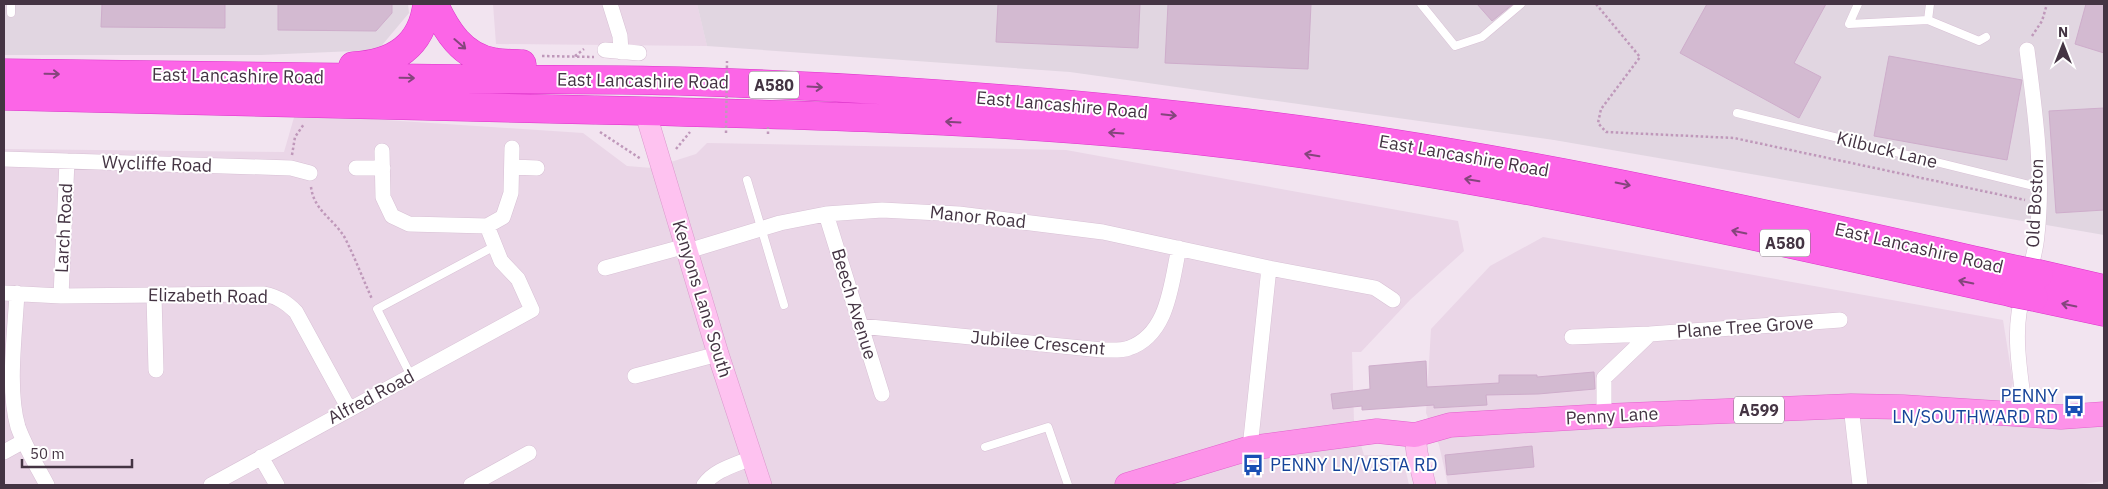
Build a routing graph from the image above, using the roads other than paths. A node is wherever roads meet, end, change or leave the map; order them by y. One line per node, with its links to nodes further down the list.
1 (12, 4): 9 (lane)
2 (427, 4): 17 (highway)
3 (434, 4): 18 (highway, one-way to 18)
4 (610, 4): 14 (street)
5 (1421, 4): 6 (lane)
6 (1521, 4)
7 (1858, 4): 10 (lane)
8 (1930, 4): 10 (lane)
9 (11, 13)
10 (1928, 20): 11 (lane)
11 (1986, 36)
12 (605, 50): 14 (street)
13 (2027, 50): 32 (street, Old Boston)
14 (621, 52): 15 (street)
15 (639, 53)
16 (4, 73): 17 (highway, East Lancashire Road / A580, one-way to 17)
17 (190, 76): 18 (highway, East Lancashire Road / A580, one-way to 18)
18 (704, 82): 41 (highway, East Lancashire Road / A580, one-way to 41)
19 (4, 96): 20 (highway, East Lancashire Road / A580)
20 (645, 111): 38 (street, Kenyons Lane South); 41 (highway, East Lancashire Road / A580, one-way to 20)
21 (1737, 113): 32 (lane, Kilbuck Lane)
22 (512, 148): 26 (street)
23 (382, 151): 28 (street)
24 (4, 160): 25 (street, Wycliffe Road)
25 (67, 161): 30 (street, Wycliffe Road); 44 (street, Larch Road)
26 (512, 167): 29 (street); 34 (street)
27 (356, 168): 28 (street)
28 (382, 168): 34 (street)
29 (537, 168)
30 (310, 173)
31 (747, 180): 35 (lane)
32 (2038, 195): 61 (street, Old Boston)
33 (826, 214): 35 (street, Manor Road); 37 (street, Manor Road); 50 (street, Beech Avenue)
34 (488, 226): 36 (street)
35 (761, 229): 38 (street, Manor Road); 47 (lane)
36 (495, 246): 55 (lane); 55 (street, Alfred Road)
37 (1179, 248): 40 (street, Manor Road); 50 (street, Jubilee Crescent)
38 (687, 249): 39 (street, Manor Road); 53 (street, Kenyons Lane South)
39 (605, 268)
40 (1269, 268): 46 (street, Manor Road); 66 (street)
41 (2026, 284): 42 (highway, East Lancashire Road / A580); 48 (highway, East Lancashire Road / A580, one-way to 41)
42 (2104, 288)
43 (10, 293): 44 (street, Elizabeth Road); 64 (street)
44 (61, 296): 45 (street, Elizabeth Road)
45 (154, 296): 54 (street); 59 (street, Elizabeth Road)
46 (1393, 300)
47 (784, 305)
48 (2104, 312)
49 (1840, 320): 51 (street, Plane Tree Grove)
50 (860, 326): 57 (street, Beech Avenue)
51 (1650, 334): 52 (street, Plane Tree Grove); 62 (street)
52 (1572, 337)
53 (718, 354): 56 (street); 70 (street, Kenyons Lane South)
54 (156, 370)
55 (411, 376): 59 (street, Alfred Road)
56 (635, 376)
57 (882, 394)
58 (1850, 406): 61 (main road, Penny Lane / A599); 62 (main road, Penny Lane / A599); 80 (street)
59 (349, 409): 69 (street, Alfred Road)
60 (2104, 414): 61 (main road, Penny Lane / A599)
61 (2025, 415)
62 (1604, 416): 63 (main road, Penny Lane / A599)
63 (1415, 435): 66 (main road, Penny Lane / A599); 79 (street)
64 (24, 441): 67 (street); 71 (street)
65 (984, 447): 77 (lane)
66 (1250, 448): 78 (main road, Penny Lane / A599)
67 (4, 452)
68 (529, 453): 74 (street)
69 (261, 457): 72 (street, Alfred Road); 73 (street)
70 (751, 458): 75 (street); 76 (street, Kenyons Lane South)
71 (48, 485)
72 (211, 485)
73 (277, 485)
74 (470, 485)
75 (704, 485)
76 (761, 485)
77 (1068, 485)
78 (1127, 485)
79 (1425, 485)
80 (1860, 485)

